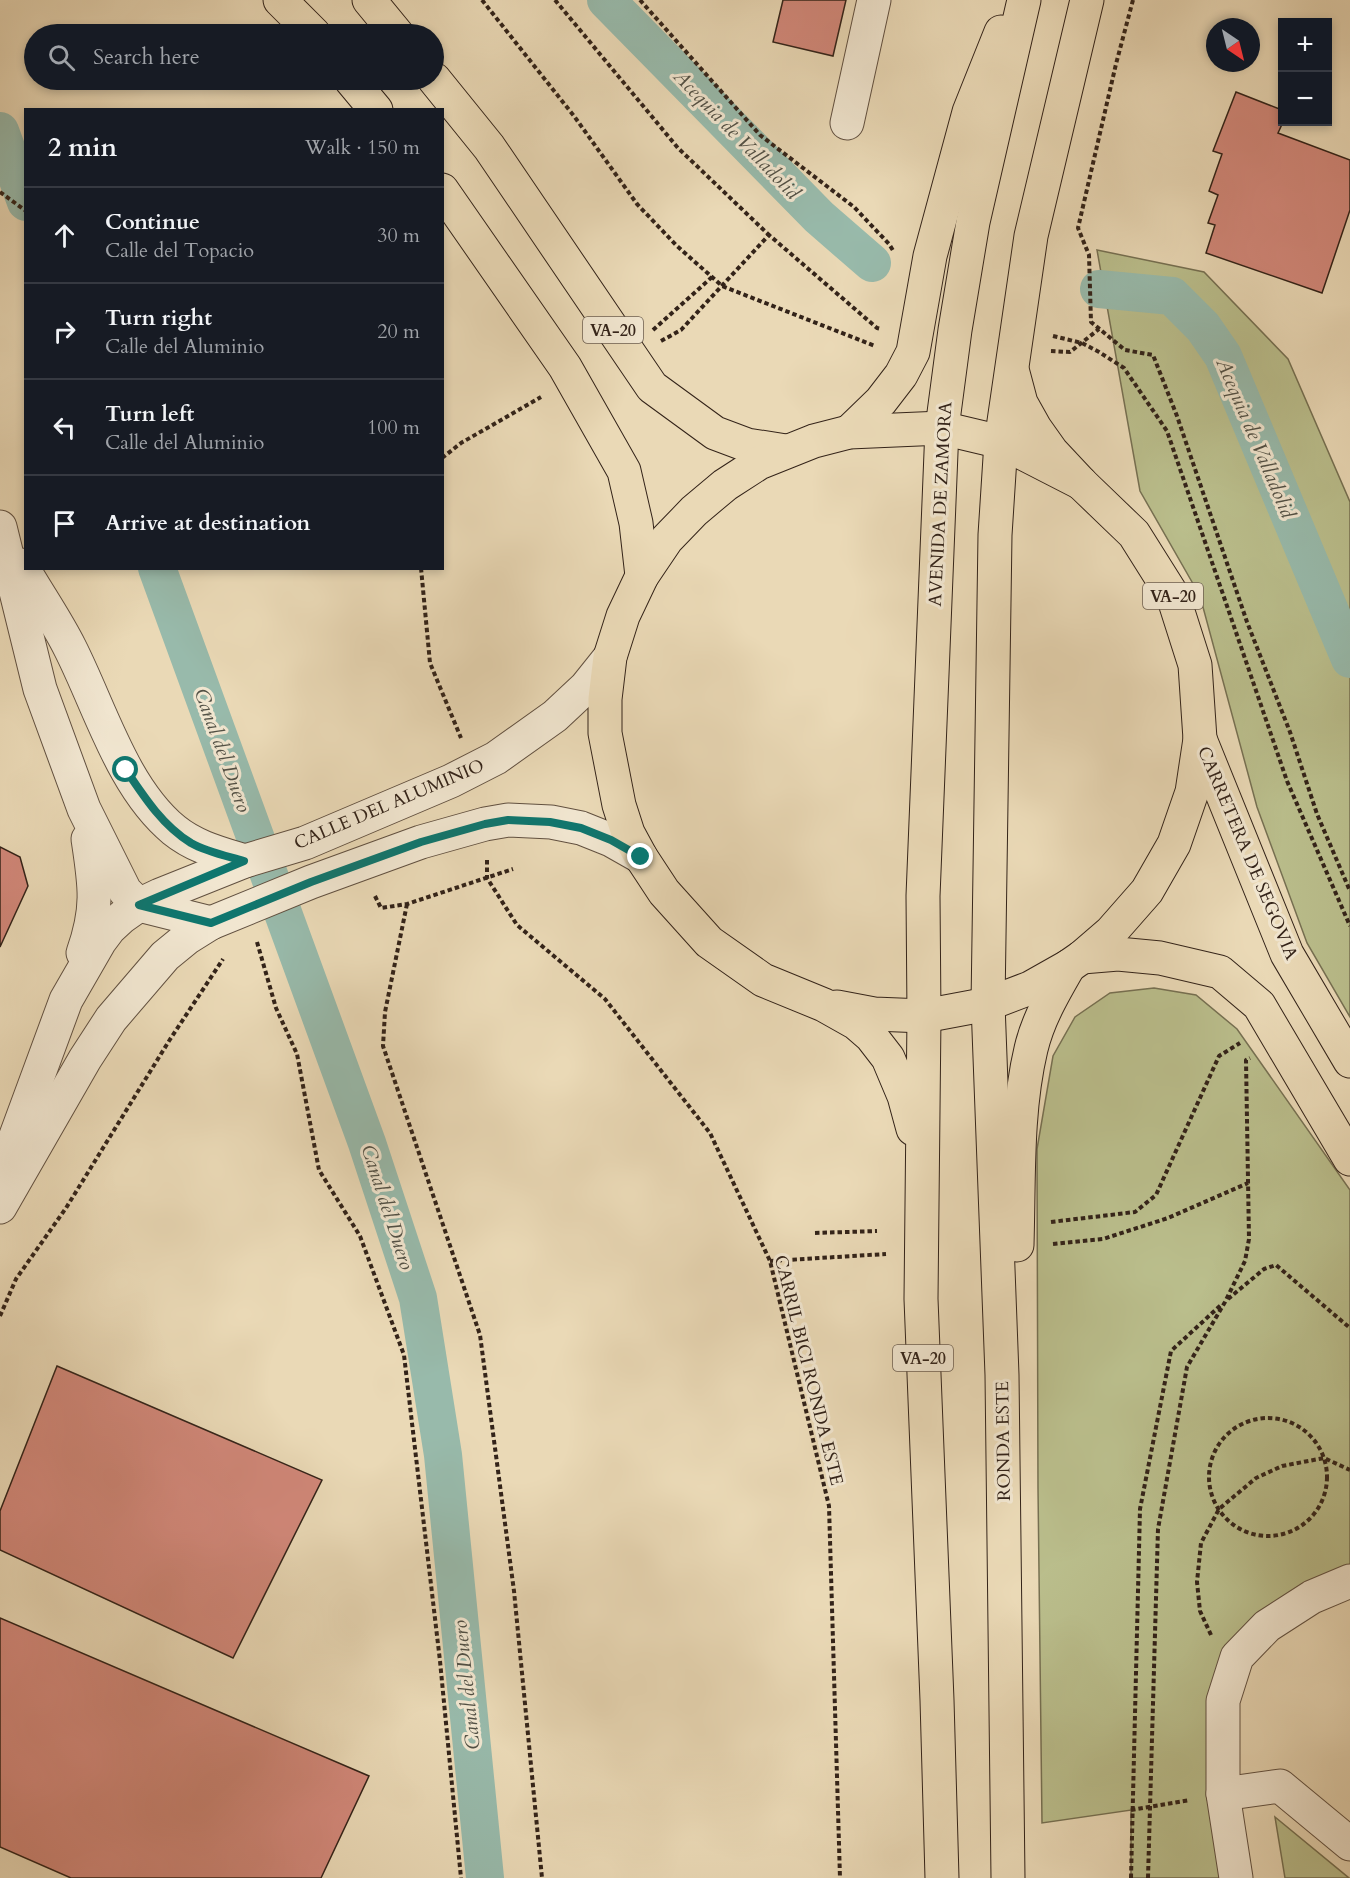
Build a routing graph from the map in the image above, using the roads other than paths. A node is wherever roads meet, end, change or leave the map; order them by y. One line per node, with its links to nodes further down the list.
1 (280, 0): 7 (main road)
2 (369, 0): 8 (main road)
3 (874, 0): 12 (street)
4 (1013, 0): 16 (main road)
5 (1024, 0): 15 (main road, AVENIDA DE ZAMORA)
6 (1087, 0): 14 (main road)
7 (304, 24)
8 (389, 24)
9 (359, 90): 11 (main road)
10 (443, 90): 18 (main road, VA-20)
11 (374, 108)
12 (847, 123)
13 (444, 193): 23 (main road)
14 (1012, 369): 17 (main road); 19 (main road)
15 (942, 428): 16 (main road, VA-20); 17 (main road, VA-20); 35 (main road, AVENIDA DE ZAMORA)
16 (849, 432): 18 (main road, VA-20)
17 (1001, 442): 19 (main road, VA-20); 33 (main road)
18 (786, 451): 23 (main road, VA-20)
19 (1081, 483): 25 (main road, VA-20)
20 (2, 531): 21 (street); 26 (street)
21 (24, 569)
22 (25, 570): 28 (street)
23 (642, 576): 24 (main road, VA-20)
24 (610, 657): 27 (main road, VA-20); 28 (street, CALLE DEL ALUMINIO)
25 (1200, 739): 31 (main road, VA-20); 36 (main road, CARRETERA DE SEGOVIA)
26 (84, 809): 29 (street); 32 (street)
27 (641, 857): 30 (street); 34 (main road, VA-20)
28 (244, 861): 29 (street, CALLE DEL ALUMINIO)
29 (139, 905): 30 (street); 32 (street, CALLE DEL ALUMINIO)
30 (211, 923): 40 (street)
31 (1076, 961): 33 (main road, VA-20); 38 (main road); 41 (main road)
32 (66, 1000): 39 (street, CALLE DEL ALUMINIO)
33 (988, 1004): 35 (main road, VA-20); 41 (main road, RONDA ESTE)
34 (824, 1005): 35 (main road, VA-20); 37 (main road)
35 (924, 1016): 37 (main road, VA-20)
36 (1350, 1061)
37 (922, 1158): 45 (main road, VA-20)
38 (1350, 1159)
39 (0, 1179)
40 (0, 1207)
41 (1002, 1375): 46 (main road, RONDA ESTE)
42 (1350, 1581): 43 (street)
43 (1223, 1794): 44 (street); 47 (street)
44 (1350, 1844)
45 (942, 1878)
46 (1008, 1878)
47 (1236, 1878)

